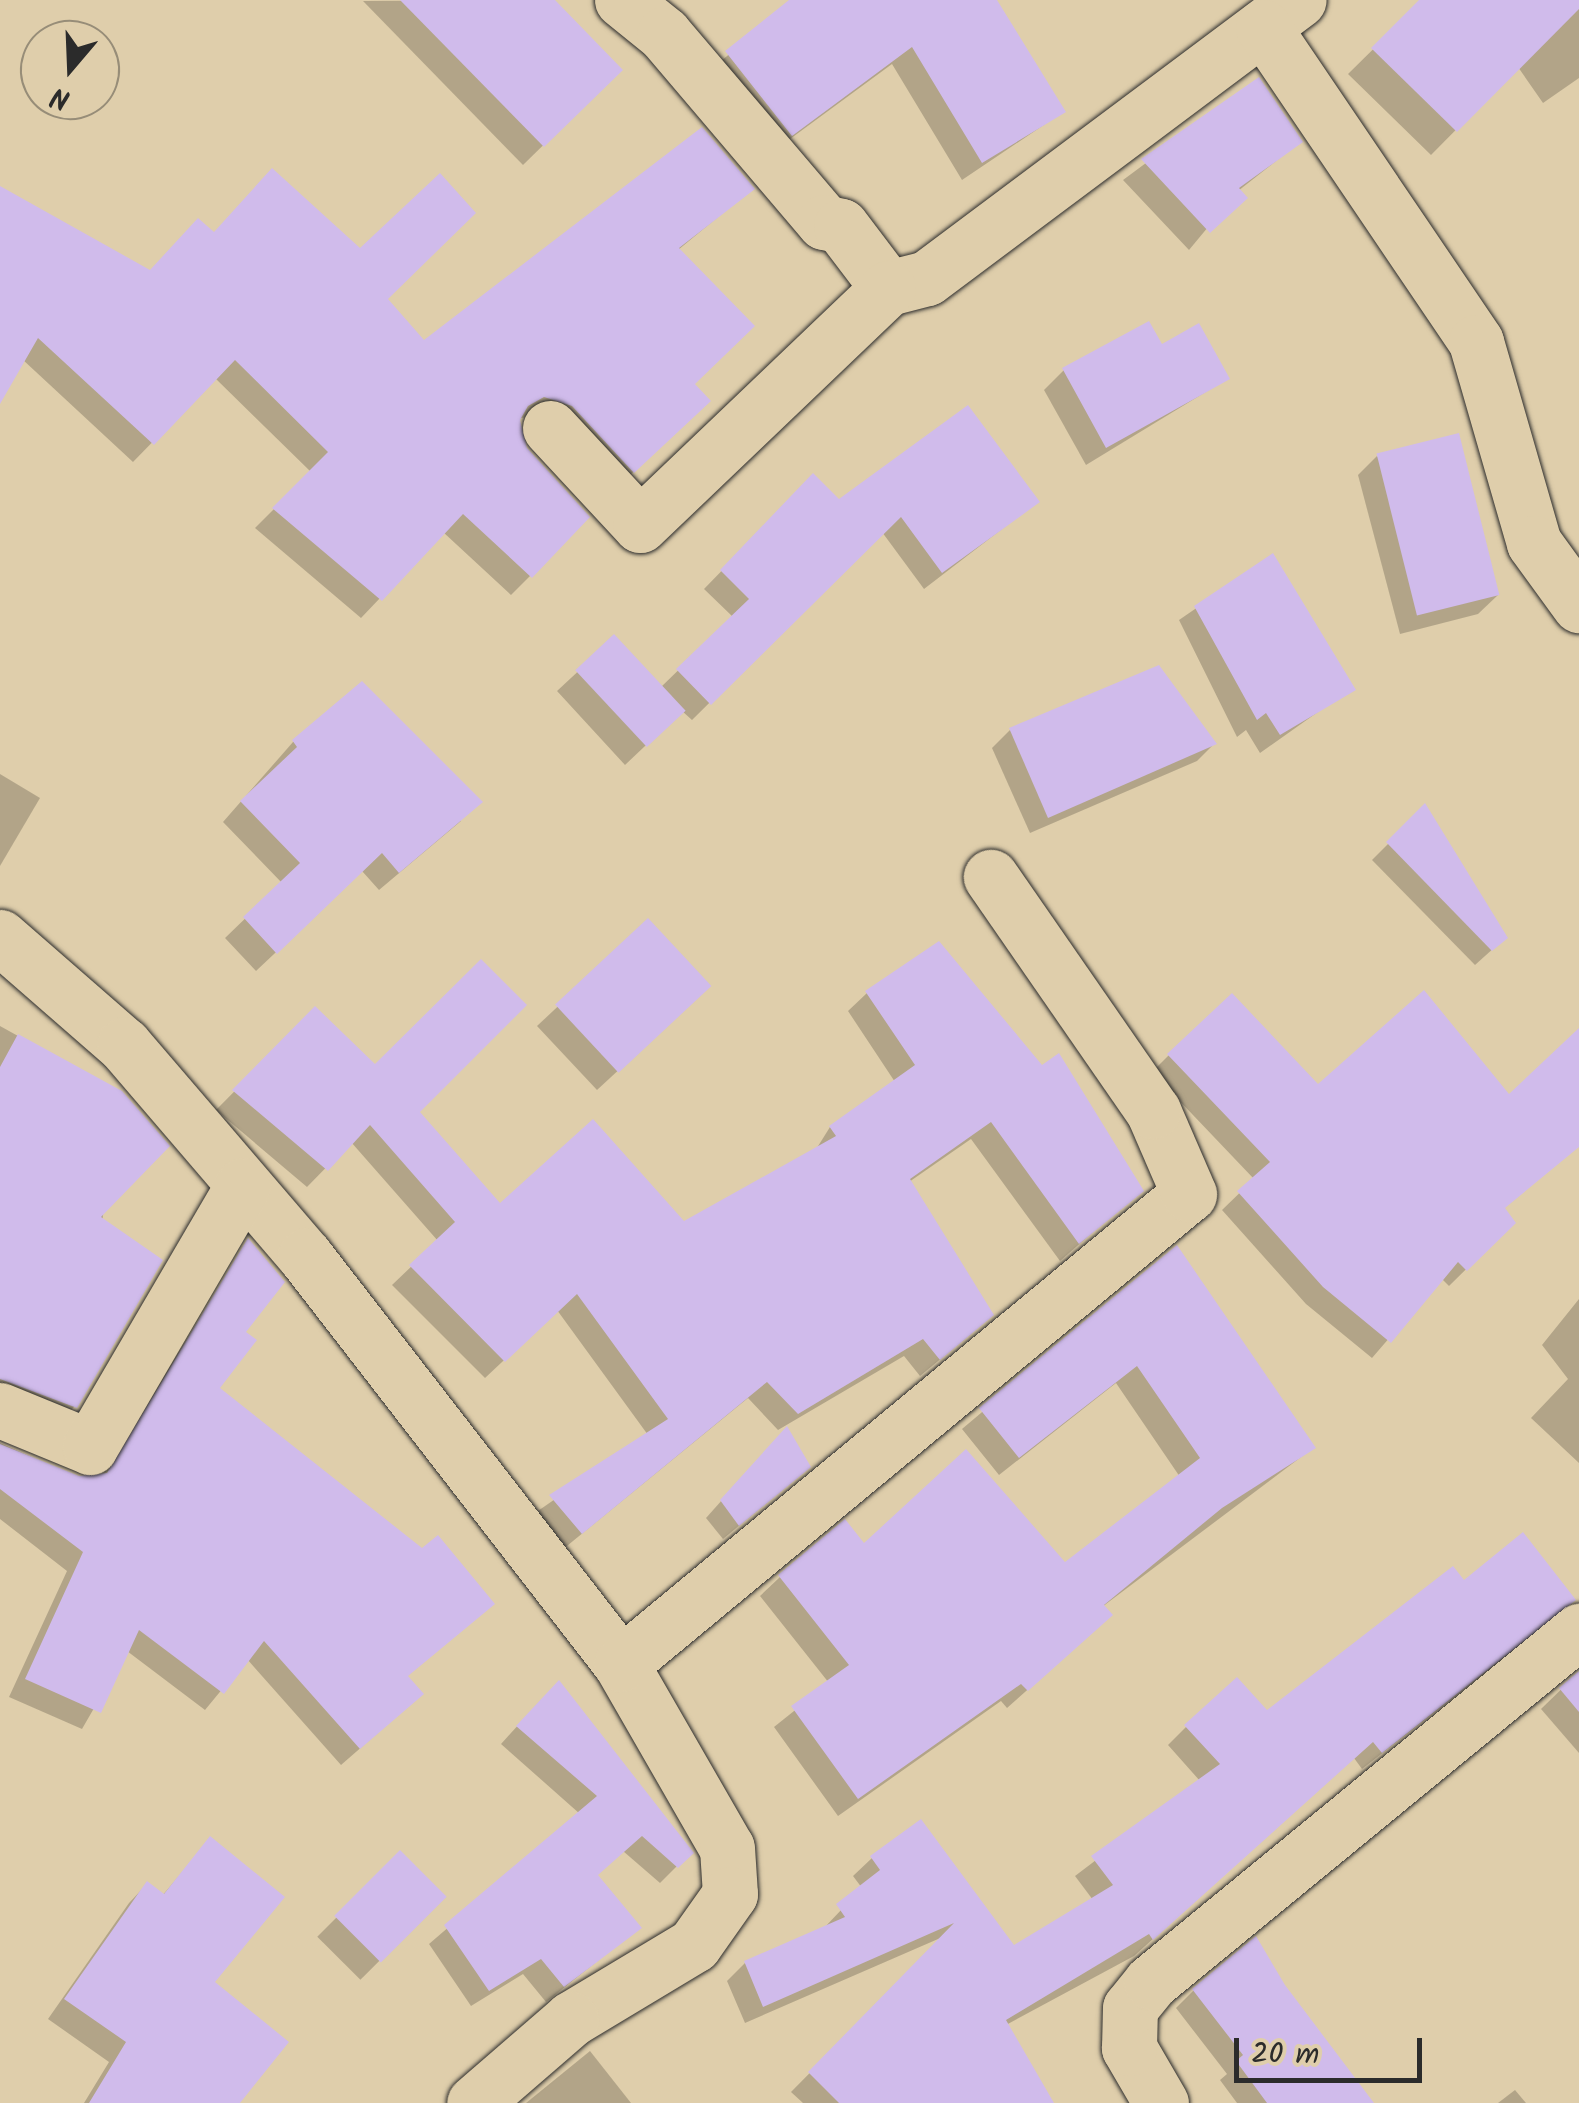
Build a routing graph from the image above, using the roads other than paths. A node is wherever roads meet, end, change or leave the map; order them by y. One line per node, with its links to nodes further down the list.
1 (622, 0): 3 (street)
2 (1280, 13): 3 (street); 5 (street)
3 (888, 288): 4 (street)
4 (550, 428)
5 (1579, 604)
6 (991, 878): 11 (street)
7 (0, 937): 8 (street)
8 (242, 1185): 9 (street); 11 (street)
9 (0, 1410)
10 (1579, 1631): 13 (street)
11 (622, 1664): 12 (street)
12 (474, 2103)
13 (1161, 2103)

